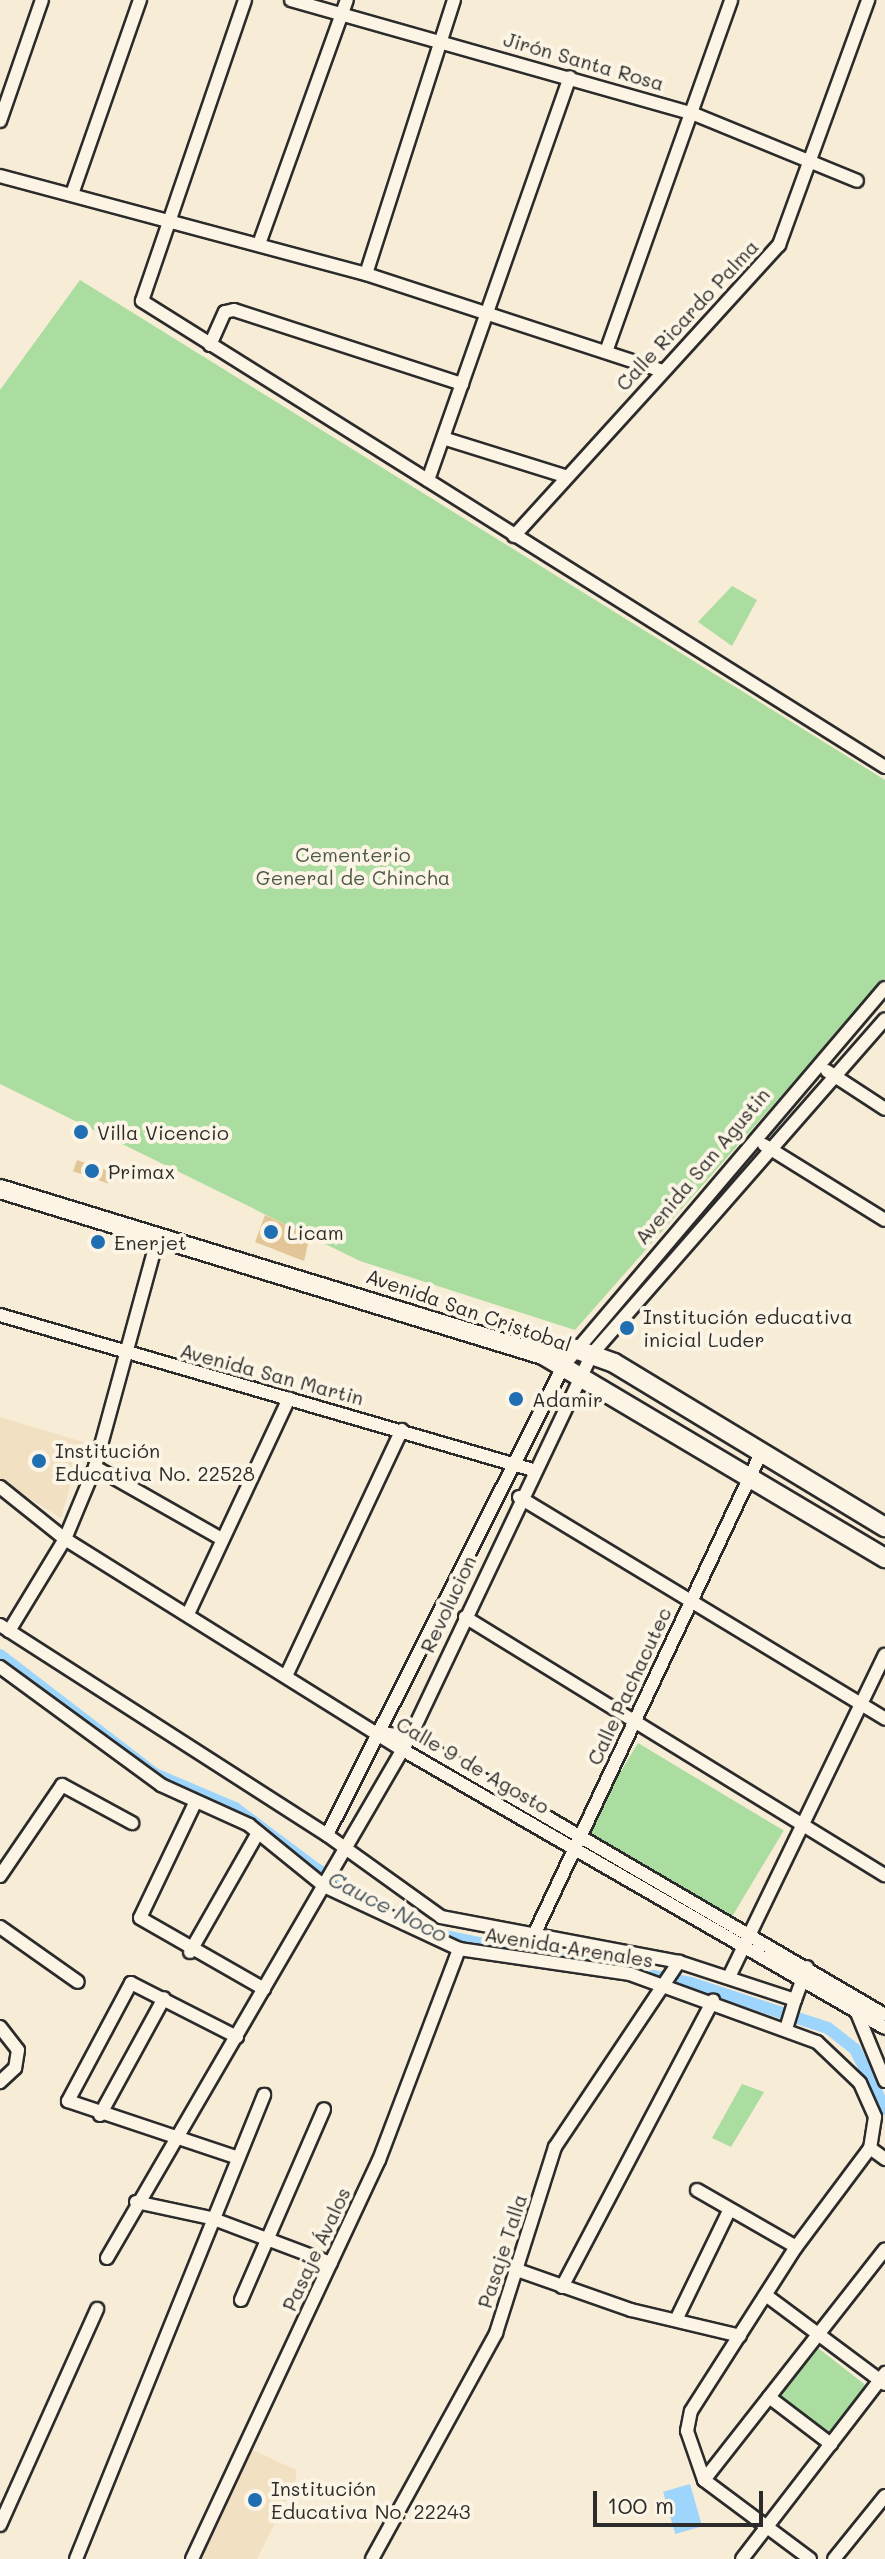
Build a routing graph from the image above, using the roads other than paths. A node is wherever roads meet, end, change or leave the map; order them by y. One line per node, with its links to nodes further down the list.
1 (42, 0): 13 (street)
2 (140, 0): 17 (street)
3 (245, 0): 18 (street)
4 (291, 0): 9 (street, Jirón Santa Rosa)
5 (347, 0): 9 (street)
6 (454, 0): 10 (street)
7 (731, 0): 12 (street)
8 (868, 0): 14 (street, Calle Ricardo Palma)
9 (342, 14): 10 (street, Jirón Santa Rosa); 19 (street)
10 (441, 40): 11 (street, Jirón Santa Rosa); 20 (street)
11 (570, 77): 12 (street, Jirón Santa Rosa); 21 (street)
12 (694, 114): 14 (street, Jirón Santa Rosa); 23 (street)
13 (0, 121)
14 (812, 161): 16 (street, Jirón Santa Rosa); 24 (street, Calle Ricardo Palma)
15 (0, 176): 17 (street)
16 (857, 181)
17 (72, 194): 18 (street)
18 (166, 219): 19 (street); 22 (street)
19 (259, 244): 20 (street)
20 (366, 274): 21 (street)
21 (490, 314): 23 (street); 25 (street)
22 (210, 345): 25 (street); 28 (street)
23 (607, 349): 24 (street)
24 (660, 370): 27 (street, Calle Ricardo Palma)
25 (462, 384): 26 (street)
26 (446, 439): 27 (street); 28 (street)
27 (565, 476): 29 (street, Calle Ricardo Palma)
28 (428, 480): 29 (street)
29 (514, 536): 30 (street)
30 (885, 767)
31 (885, 988): 33 (street, Avenida San Agustin)
32 (885, 1019): 34 (street, Avenida San Agustin)
33 (818, 1065): 34 (street); 36 (street, Avenida San Agustin)
34 (834, 1076): 35 (street); 37 (street, Avenida San Agustin)
35 (885, 1109)
36 (754, 1139): 37 (street); 42 (street, Avenida San Agustin)
37 (769, 1148): 39 (street); 42 (street, Avenida San Agustin)
38 (0, 1189): 40 (highway, Avenida San Cristobal)
39 (885, 1220)
40 (158, 1236): 42 (highway, Avenida San Cristobal); 43 (street)
41 (1, 1319): 43 (street, Avenida San Martin)
42 (583, 1350): 44 (highway, Avenida San Cristobal); 47 (highway); 48 (street, Revolucion)
43 (127, 1356): 45 (street, Avenida San Martin); 49 (street)
44 (582, 1373): 50 (street, Revolucion); 51 (highway, Avenida San Cristobal)
45 (289, 1398): 46 (street, Avenida San Martin); 55 (street)
46 (402, 1430): 48 (street, Avenida San Martin); 64 (street)
47 (762, 1451): 51 (street, Calle Pachacutec); 54 (highway)
48 (514, 1464): 50 (street, Avenida San Martin); 68 (street, Revolucion)
49 (95, 1467): 55 (street); 56 (street)
50 (533, 1470): 53 (street, Revolucion)
51 (751, 1476): 57 (highway, Avenida San Cristobal); 58 (street, Calle Pachacutec)
52 (0, 1487): 56 (street)
53 (519, 1497): 58 (street); 60 (street, Revolucion)
54 (885, 1527)
55 (220, 1538): 59 (street)
56 (65, 1539): 59 (street); 61 (street)
57 (885, 1558)
58 (692, 1601): 65 (street); 67 (street, Calle Pachacutec)
59 (188, 1614): 64 (street)
60 (465, 1617): 67 (street); 69 (street, Revolucion)
61 (5, 1628): 75 (street)
62 (885, 1655): 65 (street)
63 (0, 1668): 71 (street, Avenida Arenales)
64 (286, 1676): 68 (street)
65 (861, 1705): 66 (street); 73 (street)
66 (885, 1719)
67 (633, 1725): 73 (street); 76 (street, Calle Pachacutec)
68 (379, 1733): 69 (street, Calle 9 de Agosto); 70 (street, Calle 9 de Agosto); 75 (street, Revolucion)
69 (410, 1737): 70 (street, Revolucion); 76 (street, Calle 9 de Agosto)
70 (403, 1750): 76 (street, Calle 9 de Agosto); 77 (street, Revolucion)
71 (195, 1803): 74 (street, Avenida Arenales); 85 (street)
72 (132, 1823): 79 (street)
73 (802, 1824): 78 (street); 83 (street)
74 (258, 1833): 80 (street, Avenida Arenales); 85 (street)
75 (327, 1835): 77 (street)
76 (578, 1842): 82 (street, Calle Pachacutec); 83 (street, Calle 9 de Agosto)
77 (347, 1850): 80 (street, Revolucion); 82 (street)
78 (885, 1875)
79 (0, 1876)
80 (324, 1885): 84 (street, Avenida Arenales); 91 (street, Revolucion)
81 (0, 1927): 90 (street)
82 (532, 1939): 86 (street)
83 (748, 1941): 87 (street, Calle 9 de Agosto); 88 (street)
84 (459, 1949): 89 (street, Avenida Arenales); 119 (street, Pasaje Ávalos)
85 (190, 1952): 91 (street)
86 (679, 1962): 88 (street); 89 (street, Pasaje Talla)
87 (805, 1974): 92 (street, Calle 9 de Agosto); 95 (street); 96 (street, Calle 9 de Agosto)
88 (729, 1977): 95 (street)
89 (668, 1980): 94 (street, Avenida Arenales); 120 (street, Pasaje Talla)
90 (78, 1982)
91 (264, 1989): 101 (street, Revolucion)
92 (850, 1994): 96 (street); 97 (street, Calle 9 de Agosto)
93 (164, 1998): 101 (street); 106 (street); 106 (street)
94 (713, 2000): 98 (street, Avenida Arenales); 121 (street)
95 (794, 2004): 98 (street)
96 (855, 2010): 100 (street, Calle 9 de Agosto); 102 (street)
97 (885, 2015)
98 (787, 2026): 108 (street, Avenida Arenales)
99 (0, 2027): 103 (street)
100 (885, 2028)
101 (237, 2037): 107 (street, Revolucion)
102 (885, 2081)
103 (0, 2082)
104 (264, 2095): 109 (street)
105 (324, 2109): 115 (street)
106 (100, 2115): 107 (street)
107 (174, 2141): 109 (street); 112 (street, Revolucion)
108 (870, 2148): 110 (street); 116 (street)
109 (238, 2158): 114 (street)
110 (885, 2159)
111 (697, 2190): 113 (street)
112 (136, 2202): 114 (street); 118 (street, Revolucion)
113 (730, 2209): 116 (street); 125 (street)
114 (211, 2218): 115 (street); 135 (street)
115 (272, 2240): 119 (street); 123 (street)
116 (796, 2247): 122 (street)
117 (885, 2249): 126 (street)
118 (107, 2258)
119 (331, 2263): 136 (street, Pasaje Ávalos)
120 (520, 2271): 121 (street); 137 (street, Pasaje Talla)
121 (562, 2287): 125 (street)
122 (767, 2296): 126 (street); 127 (street)
123 (241, 2300)
124 (97, 2309): 133 (street)
125 (676, 2320): 127 (street)
126 (815, 2335): 128 (street); 129 (street)
127 (740, 2336): 131 (street)
128 (883, 2379): 130 (street)
129 (769, 2397): 130 (street); 131 (street)
130 (831, 2444): 134 (street)
131 (704, 2480): 134 (street)
132 (885, 2496): 140 (street)
133 (0, 2525)
134 (765, 2527): 138 (street); 139 (street)
135 (76, 2559)
136 (192, 2559)
137 (372, 2559)
138 (742, 2559)
139 (810, 2559)
140 (834, 2559)

